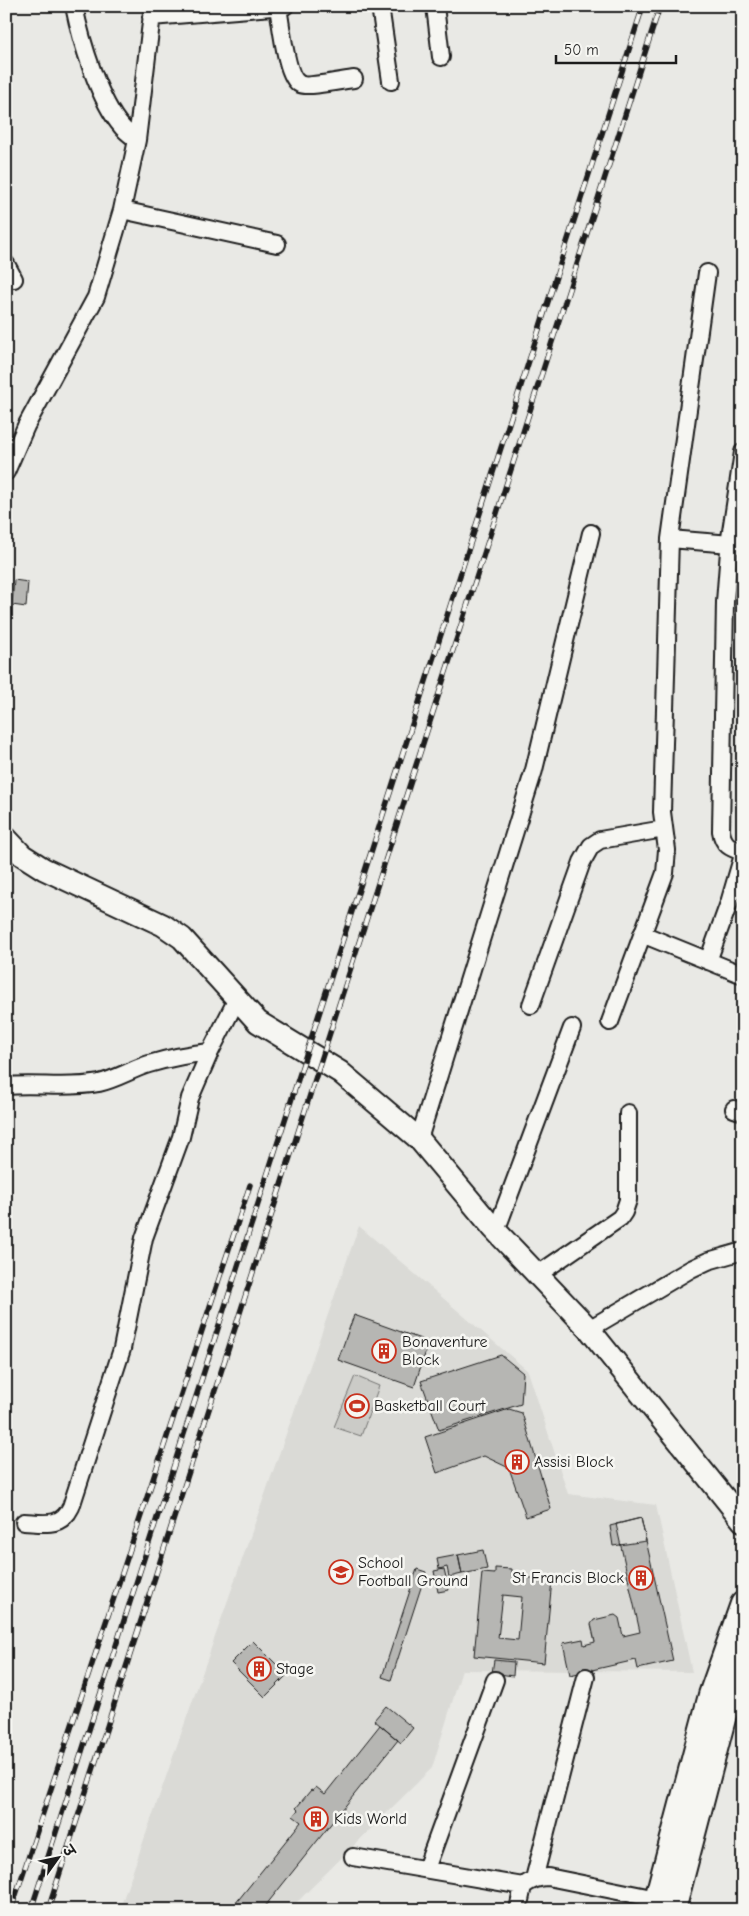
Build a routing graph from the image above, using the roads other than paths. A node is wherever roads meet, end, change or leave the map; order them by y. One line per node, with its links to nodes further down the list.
1 (74, 6): 9 (street)
2 (380, 6): 8 (street)
3 (435, 6): 6 (street)
4 (282, 7): 5 (street); 7 (street)
5 (152, 11): 9 (street)
6 (441, 57)
7 (354, 79)
8 (391, 82)
9 (136, 140): 10 (street)
10 (122, 210): 11 (street); 16 (street)
11 (277, 244)
12 (6, 264): 14 (street)
13 (707, 273): 18 (street)
14 (14, 279)
15 (743, 452): 19 (street)
16 (6, 472)
17 (591, 533): 33 (street)
18 (670, 540): 19 (street); 20 (street)
19 (736, 545): 22 (street)
20 (664, 829): 23 (street); 27 (street)
21 (7, 840): 26 (street)
22 (743, 854): 24 (street)
23 (642, 934): 24 (street); 28 (street)
24 (708, 961): 25 (street)
25 (743, 975)
26 (237, 999): 30 (street); 33 (street)
27 (530, 1005)
28 (610, 1022)
29 (572, 1028): 34 (street)
30 (210, 1052): 31 (street); 39 (street)
31 (6, 1086)
32 (628, 1114): 36 (street)
33 (419, 1139): 34 (street)
34 (496, 1231): 36 (street)
35 (743, 1251): 37 (street)
36 (537, 1275): 37 (street)
37 (589, 1329): 38 (street)
38 (743, 1521)
39 (24, 1522)
40 (743, 1604): 47 (main road)
41 (743, 1665): 47 (main road)
42 (586, 1677): 46 (street)
43 (495, 1680): 45 (street)
44 (353, 1857): 45 (street)
45 (426, 1869): 46 (street)
46 (529, 1882): 47 (street); 48 (street)
47 (661, 1906)
48 (518, 1910)

